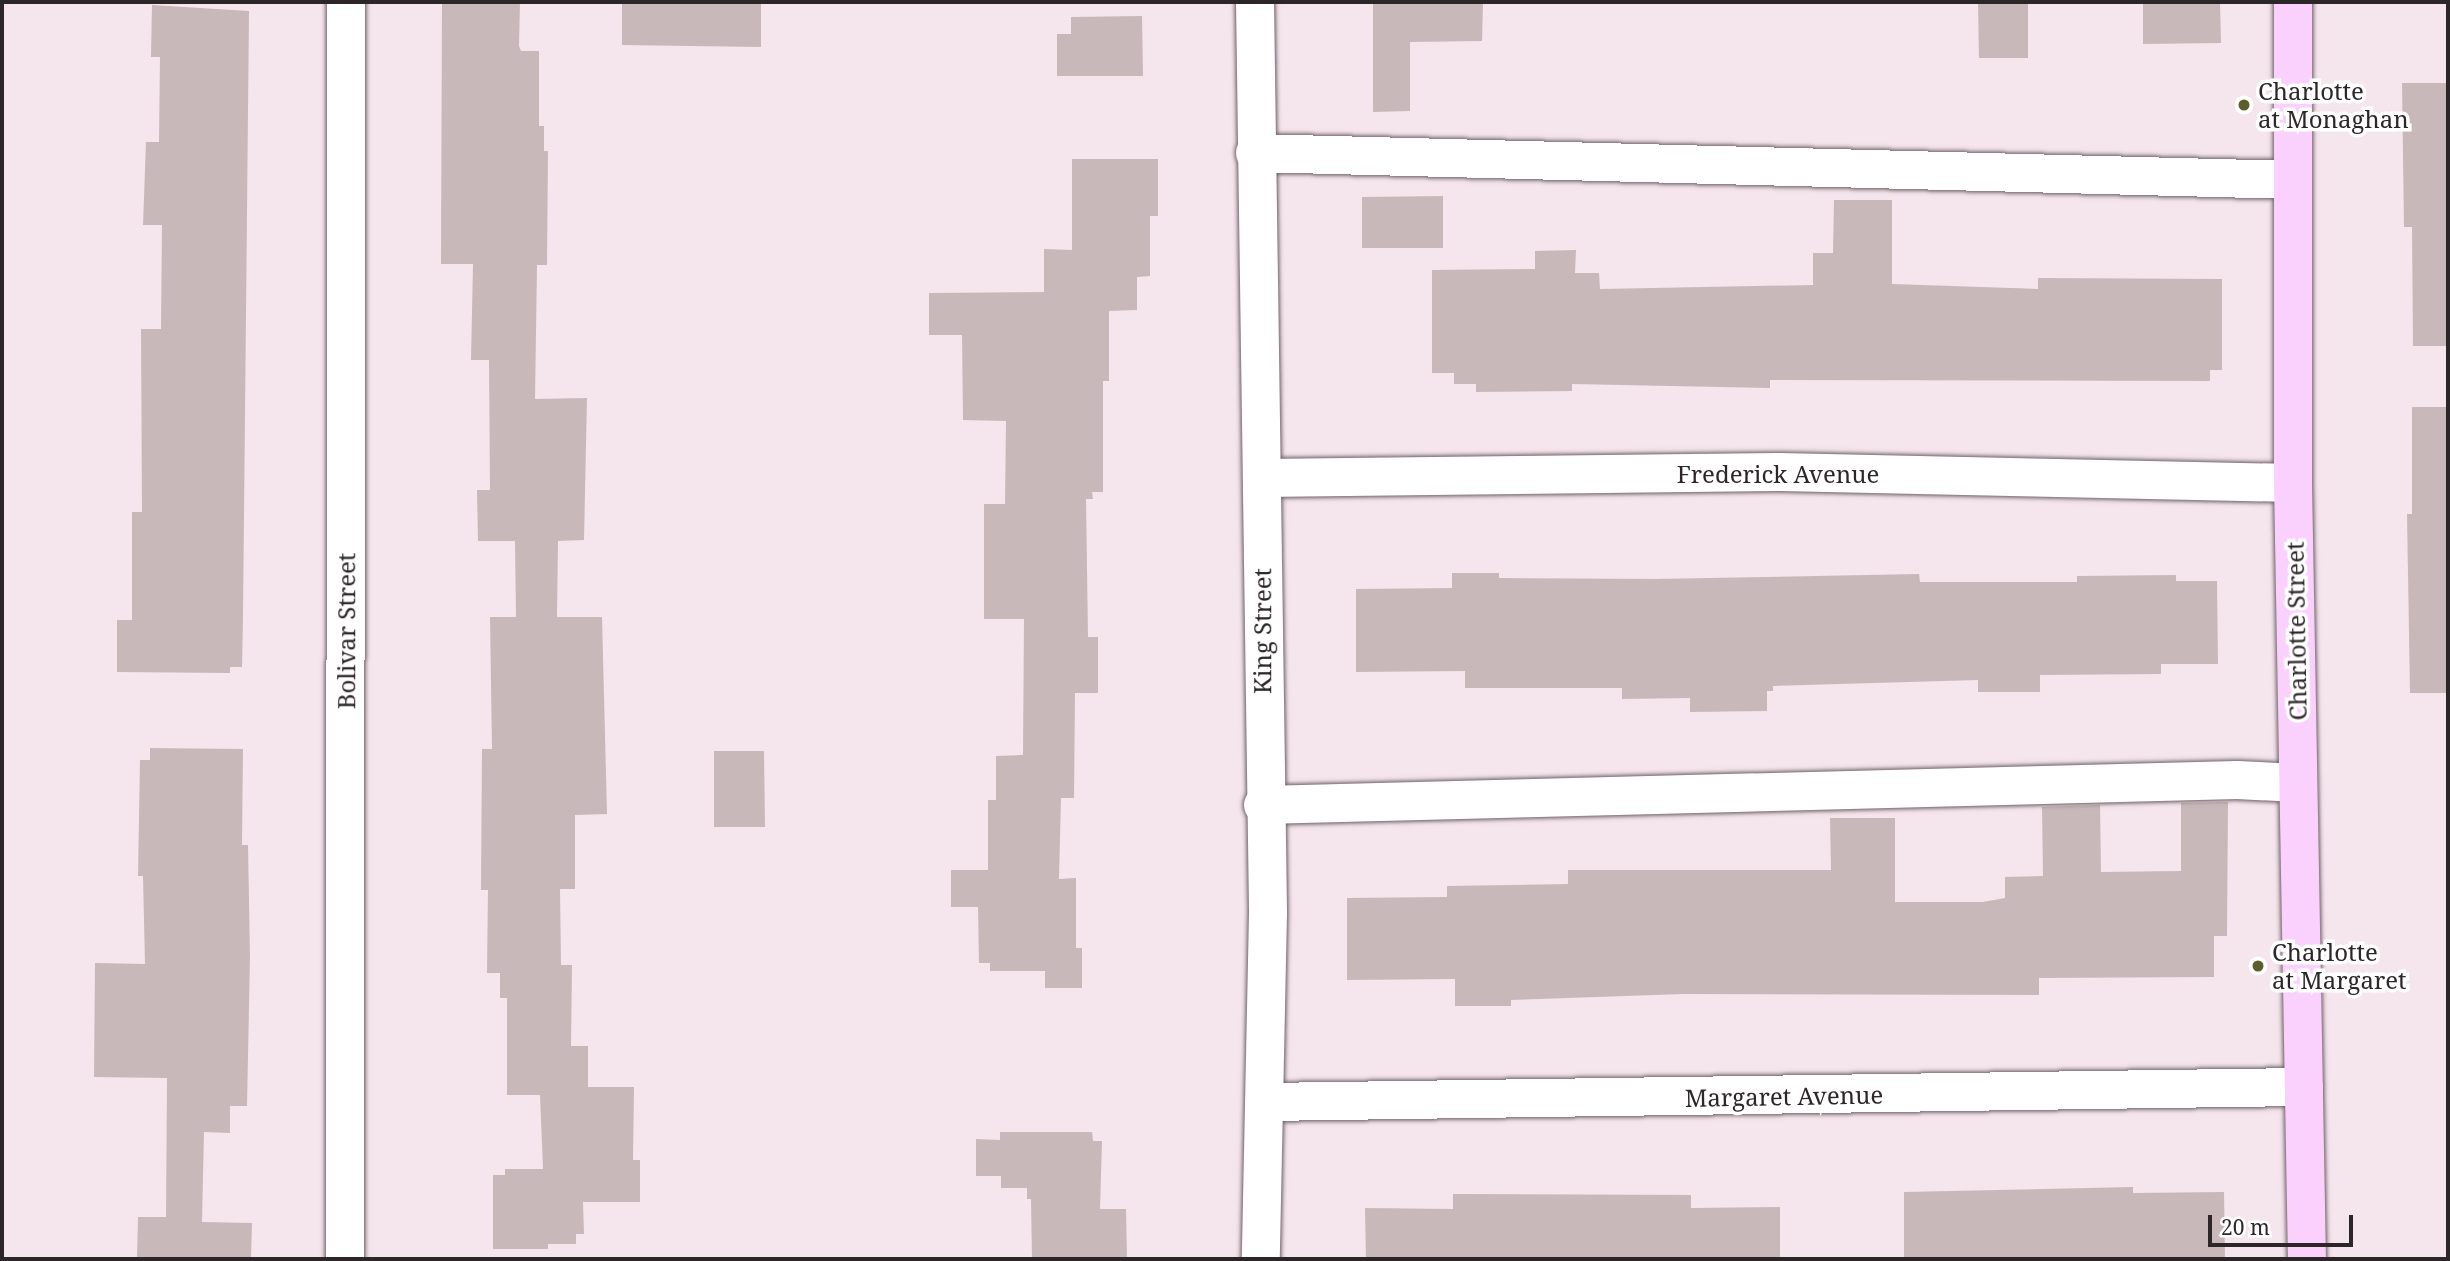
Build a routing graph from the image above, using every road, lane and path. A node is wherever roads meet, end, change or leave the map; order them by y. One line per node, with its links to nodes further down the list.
1 (346, 2): 12 (street, Bolivar Street)
2 (1255, 2): 4 (street, King Street)
3 (2293, 2): 5 (main road, Charlotte Street)
4 (1255, 153): 5 (street); 6 (street, King Street)
5 (2292, 180): 7 (main road, Charlotte Street)
6 (1262, 478): 7 (street, Frederick Avenue); 9 (street, King Street)
7 (2294, 483): 8 (main road, Charlotte Street)
8 (2298, 783): 9 (street); 10 (main road, Charlotte Street)
9 (1263, 805): 11 (street, King Street)
10 (2304, 1087): 11 (street, Margaret Avenue); 14 (main road, Charlotte Street)
11 (1265, 1102): 13 (street, King Street)
12 (345, 1259)
13 (1261, 1259)
14 (2307, 1259)

